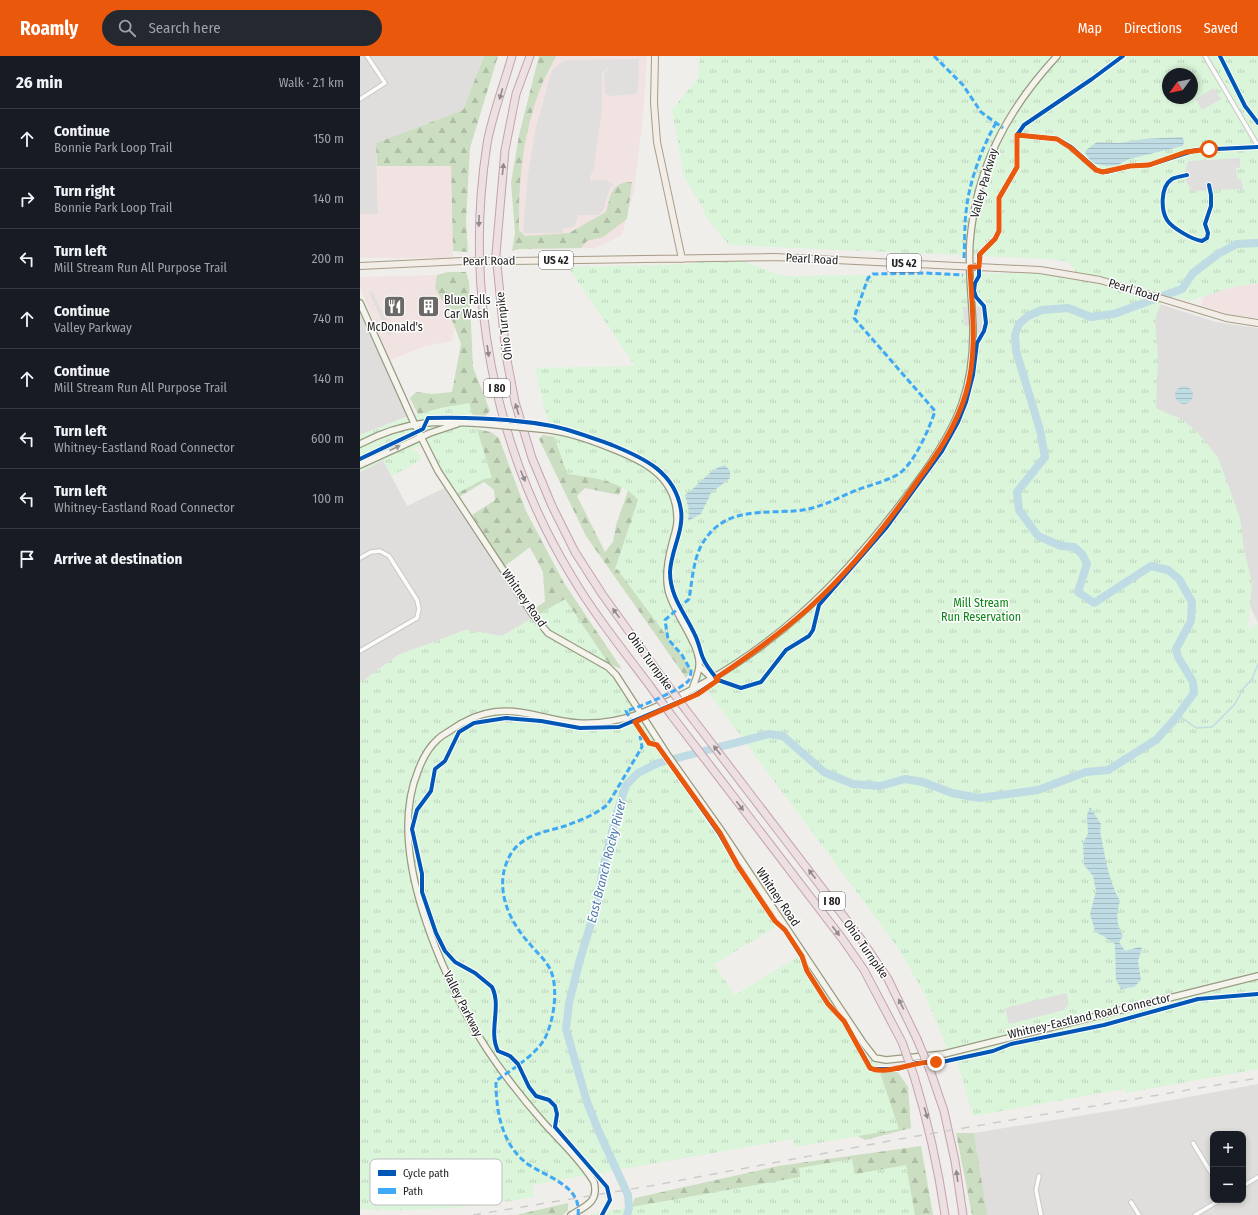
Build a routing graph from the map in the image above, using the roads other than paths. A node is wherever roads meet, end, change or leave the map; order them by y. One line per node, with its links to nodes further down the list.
1 (367, 56): 7 (street)
2 (512, 56): 34 (highway, Ohio Turnpike / I 80, one-way to 34, bridge)
3 (530, 56): 35 (highway, Ohio Turnpike / I 80, one-way to 3, bridge)
4 (655, 56): 9 (main road)
5 (1057, 56): 11 (street, Valley Parkway)
6 (1204, 56): 8 (street)
7 (360, 99)
8 (1258, 146)
9 (682, 259): 10 (main road, Pearl Road / US 42, bridge); 11 (main road, Pearl Road / US 42)
10 (360, 266)
11 (970, 267): 13 (main road, Pearl Road / US 42); 22 (street, Valley Parkway)
12 (360, 303): 15 (street, Whitney Road)
13 (1258, 324)
14 (463, 422): 15 (street); 16 (street); 21 (street, bridge)
15 (414, 424): 16 (street, Whitney Road); 17 (street)
16 (420, 437): 18 (street, one-way to 16); 24 (street, Whitney Road)
17 (360, 444)
18 (360, 465)
19 (360, 558): 20 (street)
20 (360, 651)
21 (699, 666): 22 (street); 23 (street)
22 (713, 679): 23 (street, Valley Parkway)
23 (692, 690): 24 (street, Valley Parkway)
24 (640, 713): 25 (street, Whitney Road); 33 (street, Valley Parkway)
25 (1258, 976)
26 (1193, 1143): 27 (street)
27 (1210, 1171)
28 (1039, 1176): 36 (street)
29 (1258, 1177): 30 (street)
30 (1246, 1184)
31 (1131, 1202): 37 (street)
32 (1215, 1203): 38 (street)
33 (571, 1215)
34 (945, 1215)
35 (963, 1215)
36 (1041, 1215)
37 (1139, 1215)
38 (1195, 1215)

